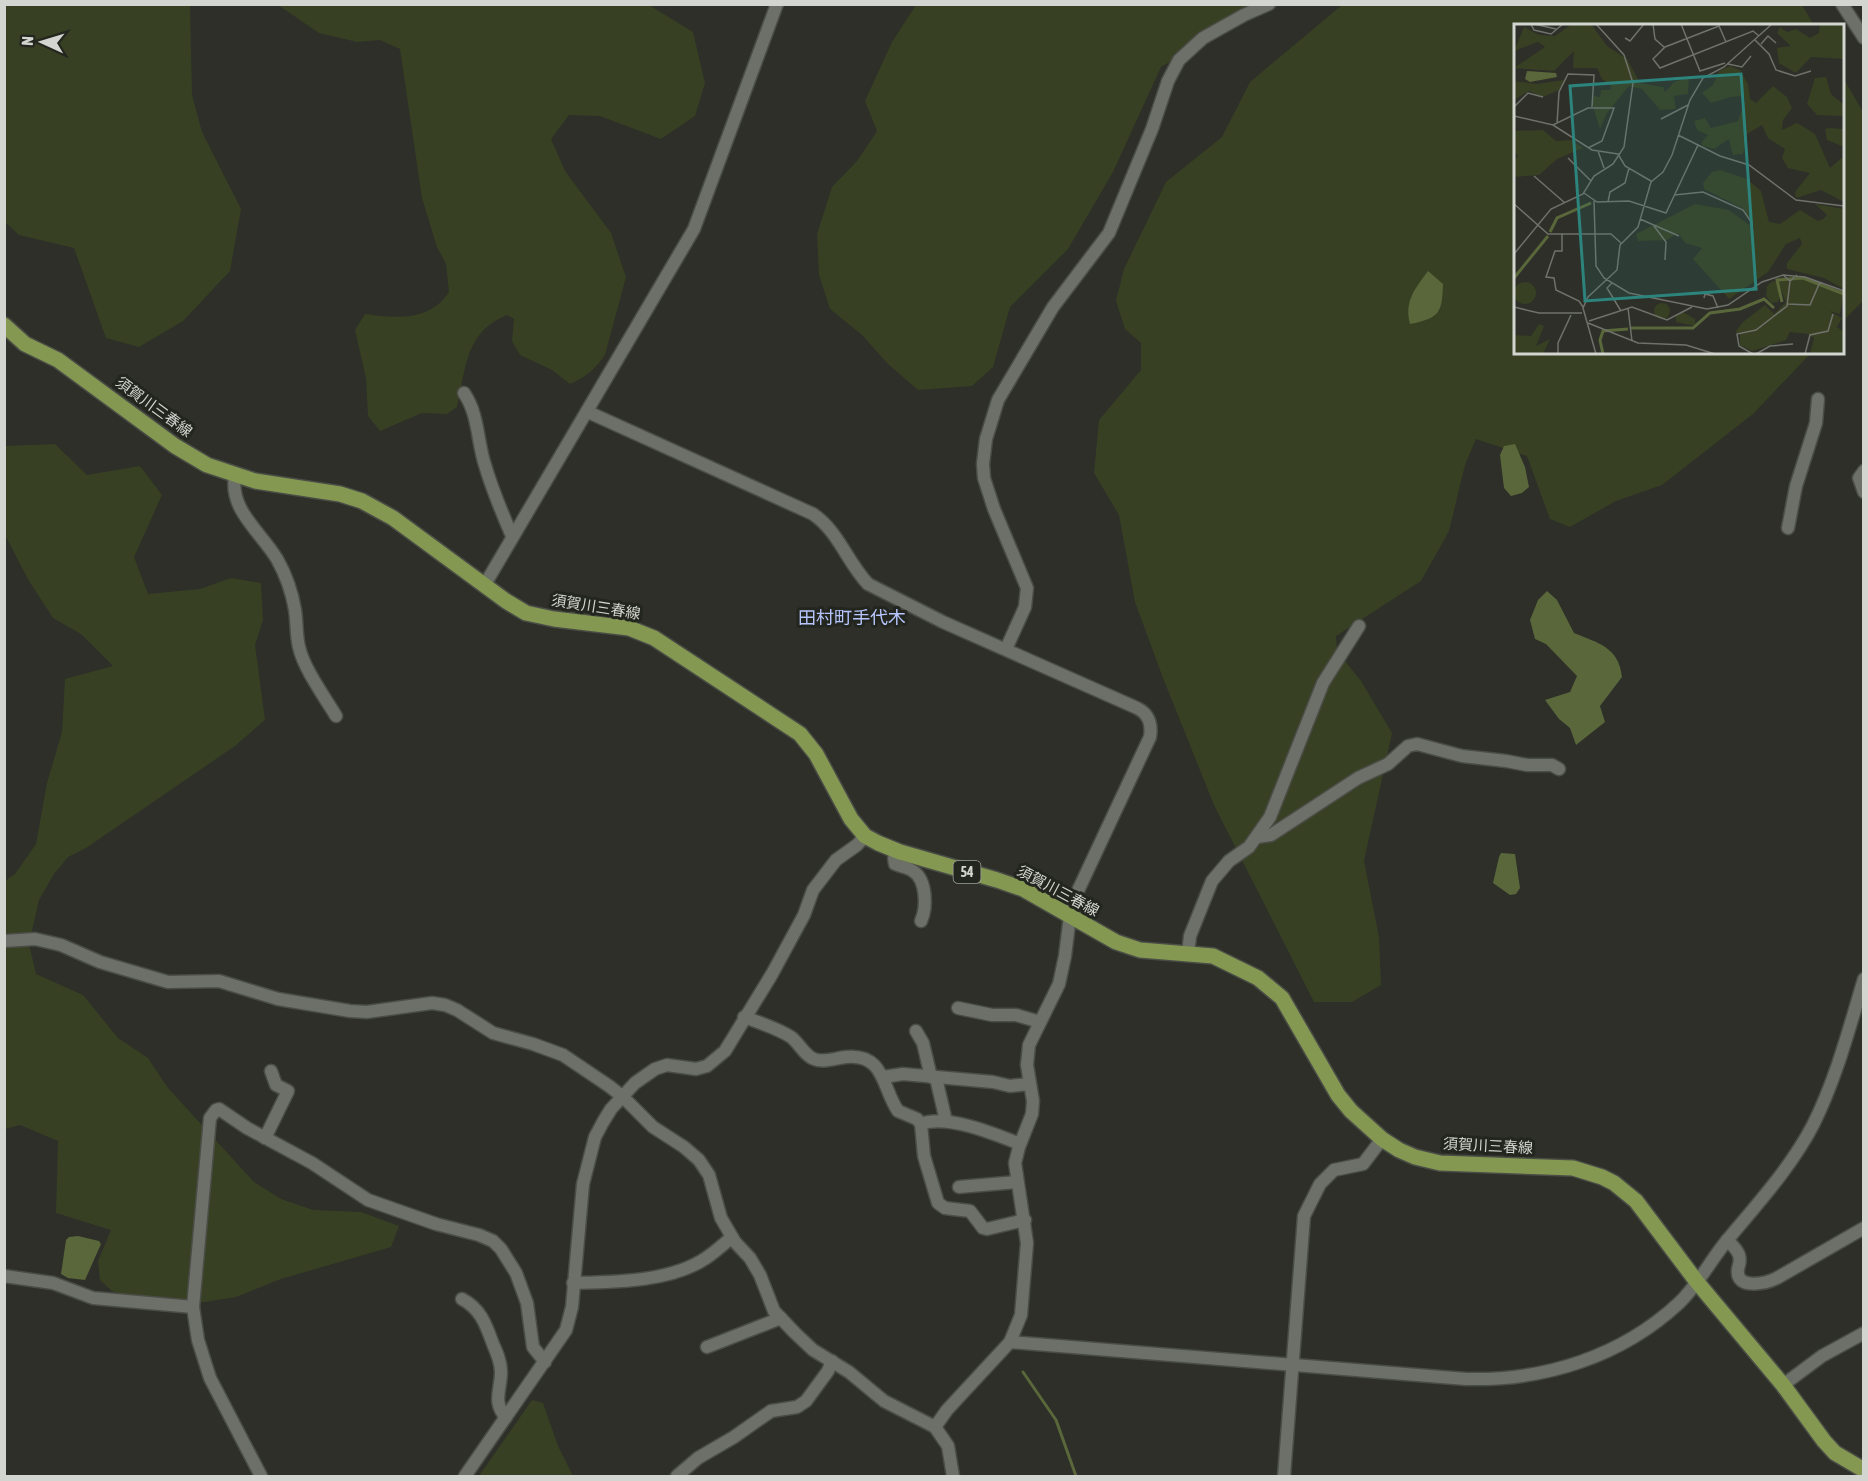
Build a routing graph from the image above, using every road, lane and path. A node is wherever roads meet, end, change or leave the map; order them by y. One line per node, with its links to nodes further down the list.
1 (777, 4): 8 (street)
2 (1269, 4): 16 (street)
3 (1842, 4): 4 (street)
4 (1863, 38)
5 (4, 325): 10 (main road, 須賀川三春線 / 54)
6 (464, 393): 13 (street)
7 (1818, 399): 12 (street)
8 (588, 412): 13 (street); 16 (street)
9 (1863, 471): 11 (street)
10 (235, 476): 14 (main road, 須賀川三春線 / 54); 17 (street)
11 (1863, 492)
12 (1788, 528)
13 (512, 536): 14 (street)
14 (484, 586): 19 (main road, 須賀川三春線 / 54)
15 (1359, 626): 20 (street)
16 (1006, 649): 22 (street)
17 (336, 716)
18 (1559, 769): 20 (street)
19 (865, 836): 21 (main road, 須賀川三春線 / 54); 28 (street)
20 (1257, 837): 25 (street)
21 (900, 852): 22 (main road, 須賀川三春線 / 54); 23 (street)
22 (1071, 917): 25 (main road, 須賀川三春線 / 54); 29 (street)
23 (921, 921)
24 (4, 941): 35 (street)
25 (1188, 953): 39 (main road, 須賀川三春線 / 54)
26 (1863, 979): 46 (street)
27 (958, 1008): 29 (street)
28 (744, 1017): 32 (street); 35 (street)
29 (1040, 1022): 34 (street)
30 (916, 1031): 33 (street)
31 (272, 1071): 38 (street)
32 (883, 1077): 33 (street); 37 (street)
33 (934, 1077): 34 (street); 36 (street)
34 (1029, 1084): 40 (street)
35 (623, 1097): 45 (street); 49 (street)
36 (945, 1121): 37 (street); 40 (street)
37 (921, 1124): 43 (street)
38 (265, 1138): 51 (street); 57 (street)
39 (1382, 1139): 48 (main road, 須賀川三春線 / 54); 58 (street)
40 (1020, 1144): 41 (street)
41 (1017, 1182): 42 (street); 43 (street)
42 (959, 1187)
43 (1024, 1220): 54 (street)
44 (1863, 1228): 46 (street)
45 (732, 1237): 49 (street); 52 (street)
46 (1727, 1240): 48 (street)
47 (4, 1276): 51 (street)
48 (1697, 1282): 58 (street); 59 (main road, 須賀川三春線 / 54)
49 (573, 1283): 57 (street)
50 (462, 1299): 60 (street)
51 (193, 1307): 63 (street)
52 (781, 1318): 55 (street); 56 (street)
53 (1863, 1333): 59 (street)
54 (1010, 1342): 58 (street); 61 (street)
55 (707, 1347)
56 (832, 1361): 61 (street); 65 (street)
57 (545, 1362): 60 (street)
58 (1292, 1366): 67 (street)
59 (1783, 1385): 62 (main road, 須賀川三春線 / 54)
60 (506, 1417): 64 (street)
61 (934, 1426): 66 (street)
62 (1863, 1470)
63 (261, 1476)
64 (465, 1476)
65 (677, 1476)
66 (953, 1476)
67 (1284, 1476)

